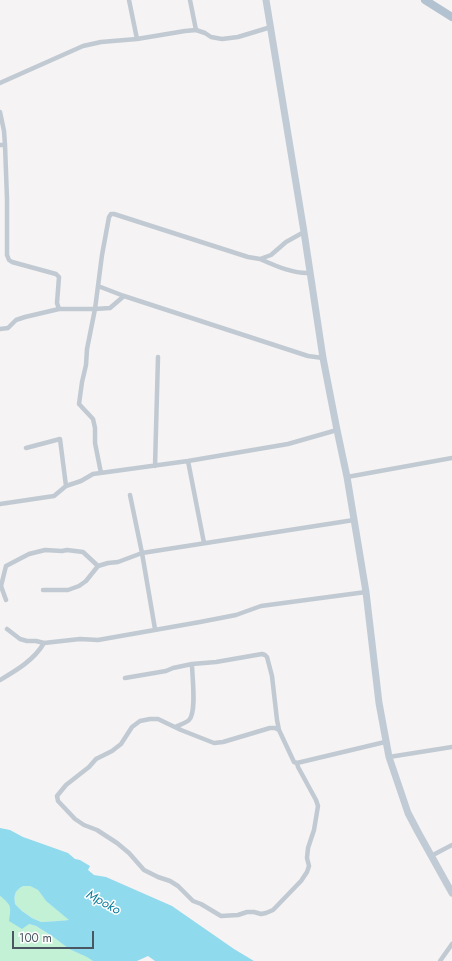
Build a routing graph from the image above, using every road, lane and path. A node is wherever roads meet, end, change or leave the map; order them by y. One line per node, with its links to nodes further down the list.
1 (129, 0): 8 (street)
2 (190, 0): 7 (street)
3 (266, 0): 6 (street)
4 (425, 0): 5 (main road)
5 (452, 17)
6 (271, 27): 7 (street); 12 (street)
7 (196, 30): 8 (street)
8 (137, 40): 9 (street)
9 (0, 83)
10 (0, 112): 11 (street)
11 (2, 145): 17 (street)
12 (304, 232): 13 (street); 14 (street)
13 (260, 259): 14 (street); 15 (street)
14 (310, 273): 21 (street)
15 (98, 286): 16 (street); 18 (street)
16 (124, 296): 18 (street); 21 (street)
17 (59, 309): 18 (street); 19 (street)
18 (95, 309): 27 (street)
19 (0, 329)
20 (158, 357): 26 (street)
21 (323, 358): 22 (street)
22 (337, 430): 25 (street); 28 (street)
23 (26, 448): 29 (street)
24 (452, 458): 28 (street)
25 (188, 461): 26 (street); 33 (street)
26 (155, 466): 27 (street)
27 (101, 473): 29 (street)
28 (347, 477): 32 (street)
29 (66, 486): 31 (street)
30 (130, 496): 34 (street)
31 (0, 504)
32 (354, 520): 33 (street); 37 (street)
33 (204, 543): 34 (street)
34 (142, 553): 35 (street); 40 (street)
35 (98, 566): 36 (street); 38 (street)
36 (43, 590)
37 (366, 592): 40 (street); 47 (street)
38 (6, 600)
39 (7, 629): 41 (street)
40 (155, 629): 41 (street)
41 (44, 643): 44 (street)
42 (192, 664): 43 (street); 45 (street); 46 (street)
43 (125, 678)
44 (0, 680)
45 (175, 726): 46 (street); 50 (street)
46 (279, 730): 50 (street)
47 (386, 742): 49 (street); 50 (street)
48 (452, 747): 49 (street)
49 (388, 757): 52 (street)
50 (297, 763)
51 (452, 845): 52 (street)
52 (431, 856): 53 (street)
53 (452, 893)
54 (452, 944): 55 (street)
55 (440, 961)

